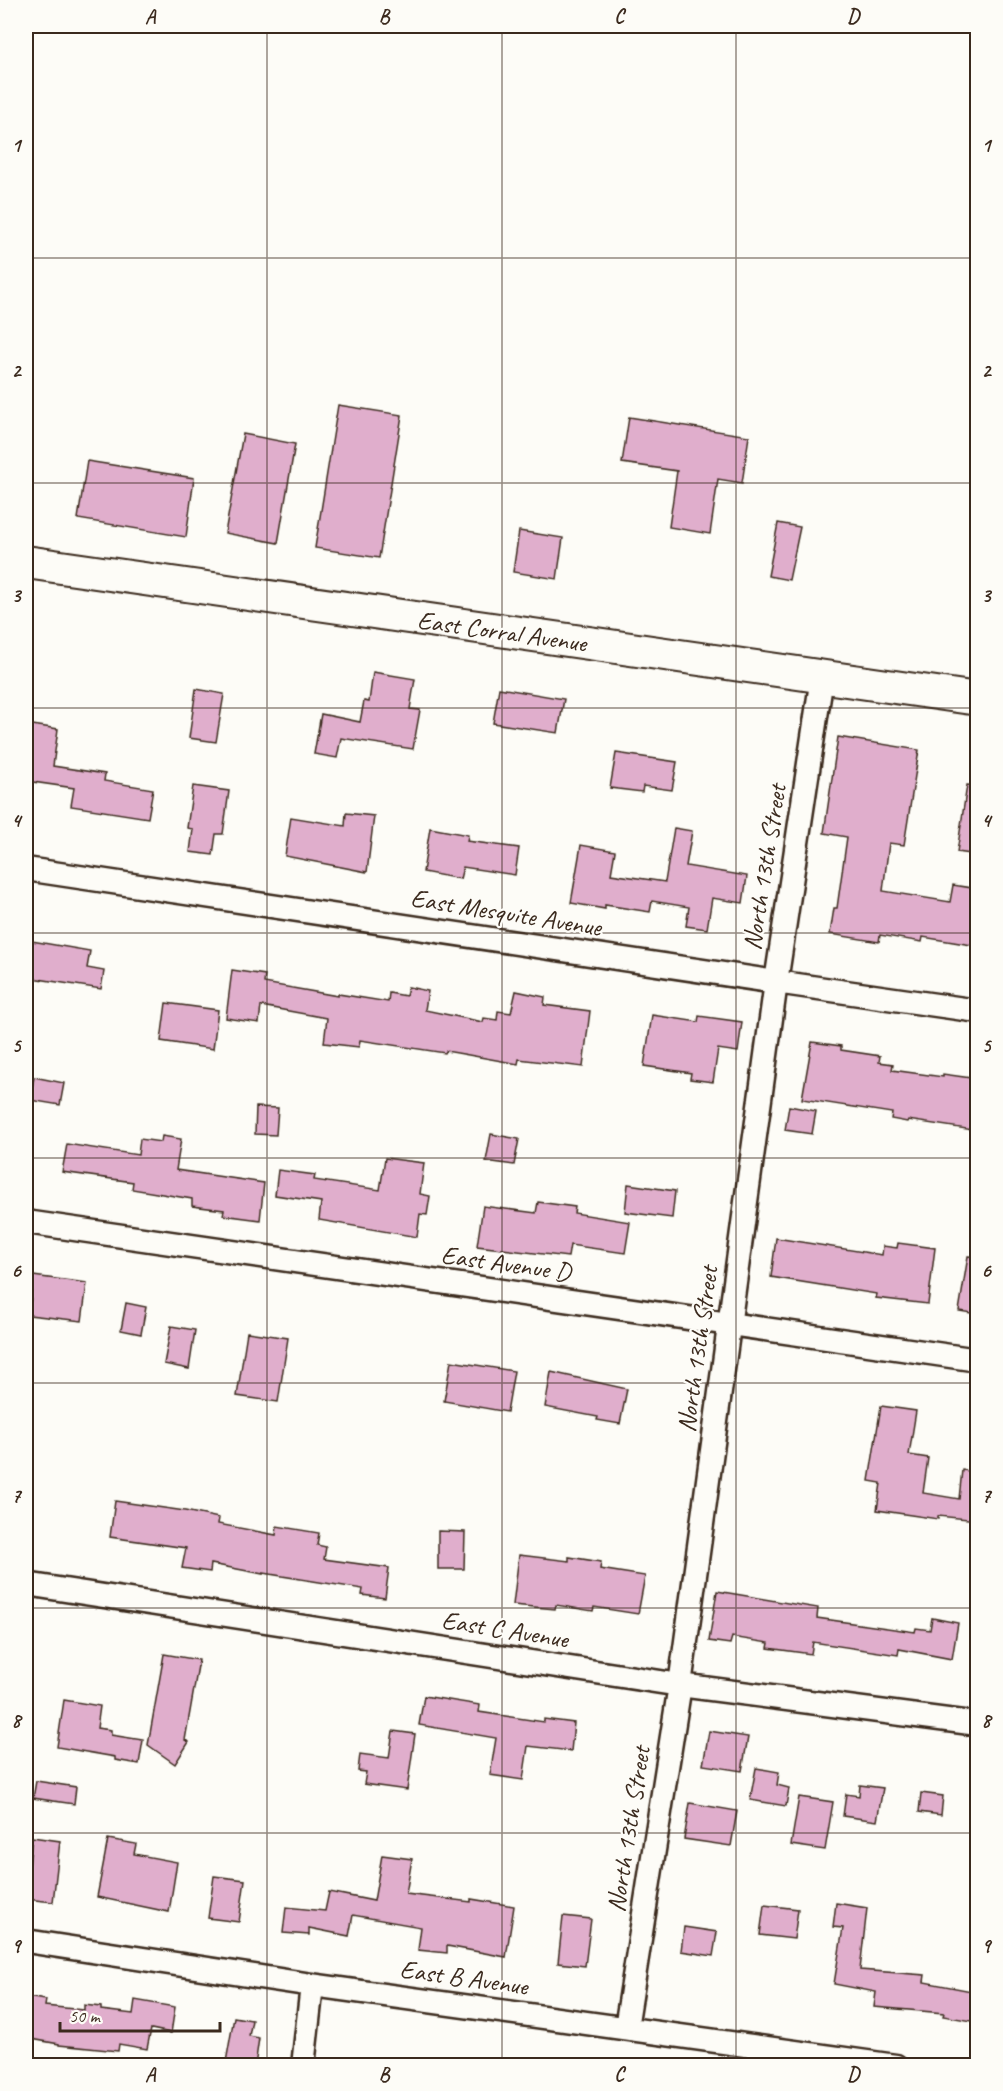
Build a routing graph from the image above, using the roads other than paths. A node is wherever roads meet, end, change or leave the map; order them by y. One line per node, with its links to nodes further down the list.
1 (26, 562): 2 (main road, East Corral Avenue)
2 (822, 677): 3 (main road, East Corral Avenue); 5 (street, North 13th Street)
3 (978, 699)
4 (26, 868): 5 (street, East Mesquite Avenue)
5 (776, 982): 6 (street, East Mesquite Avenue); 8 (street, North 13th Street)
6 (978, 1011)
7 (26, 1222): 8 (street, East Avenue D)
8 (729, 1324): 9 (street, East Avenue D); 11 (street, North 13th Street)
9 (978, 1360)
10 (26, 1584): 11 (street, East C Avenue)
11 (680, 1685): 12 (street, East C Avenue); 15 (street, North 13th Street)
12 (978, 1724)
13 (26, 1941): 14 (street, East B Avenue)
14 (312, 1985): 15 (street, East B Avenue); 16 (street)
15 (626, 2028): 17 (street, East B Avenue)
16 (303, 2066)
17 (896, 2066)

